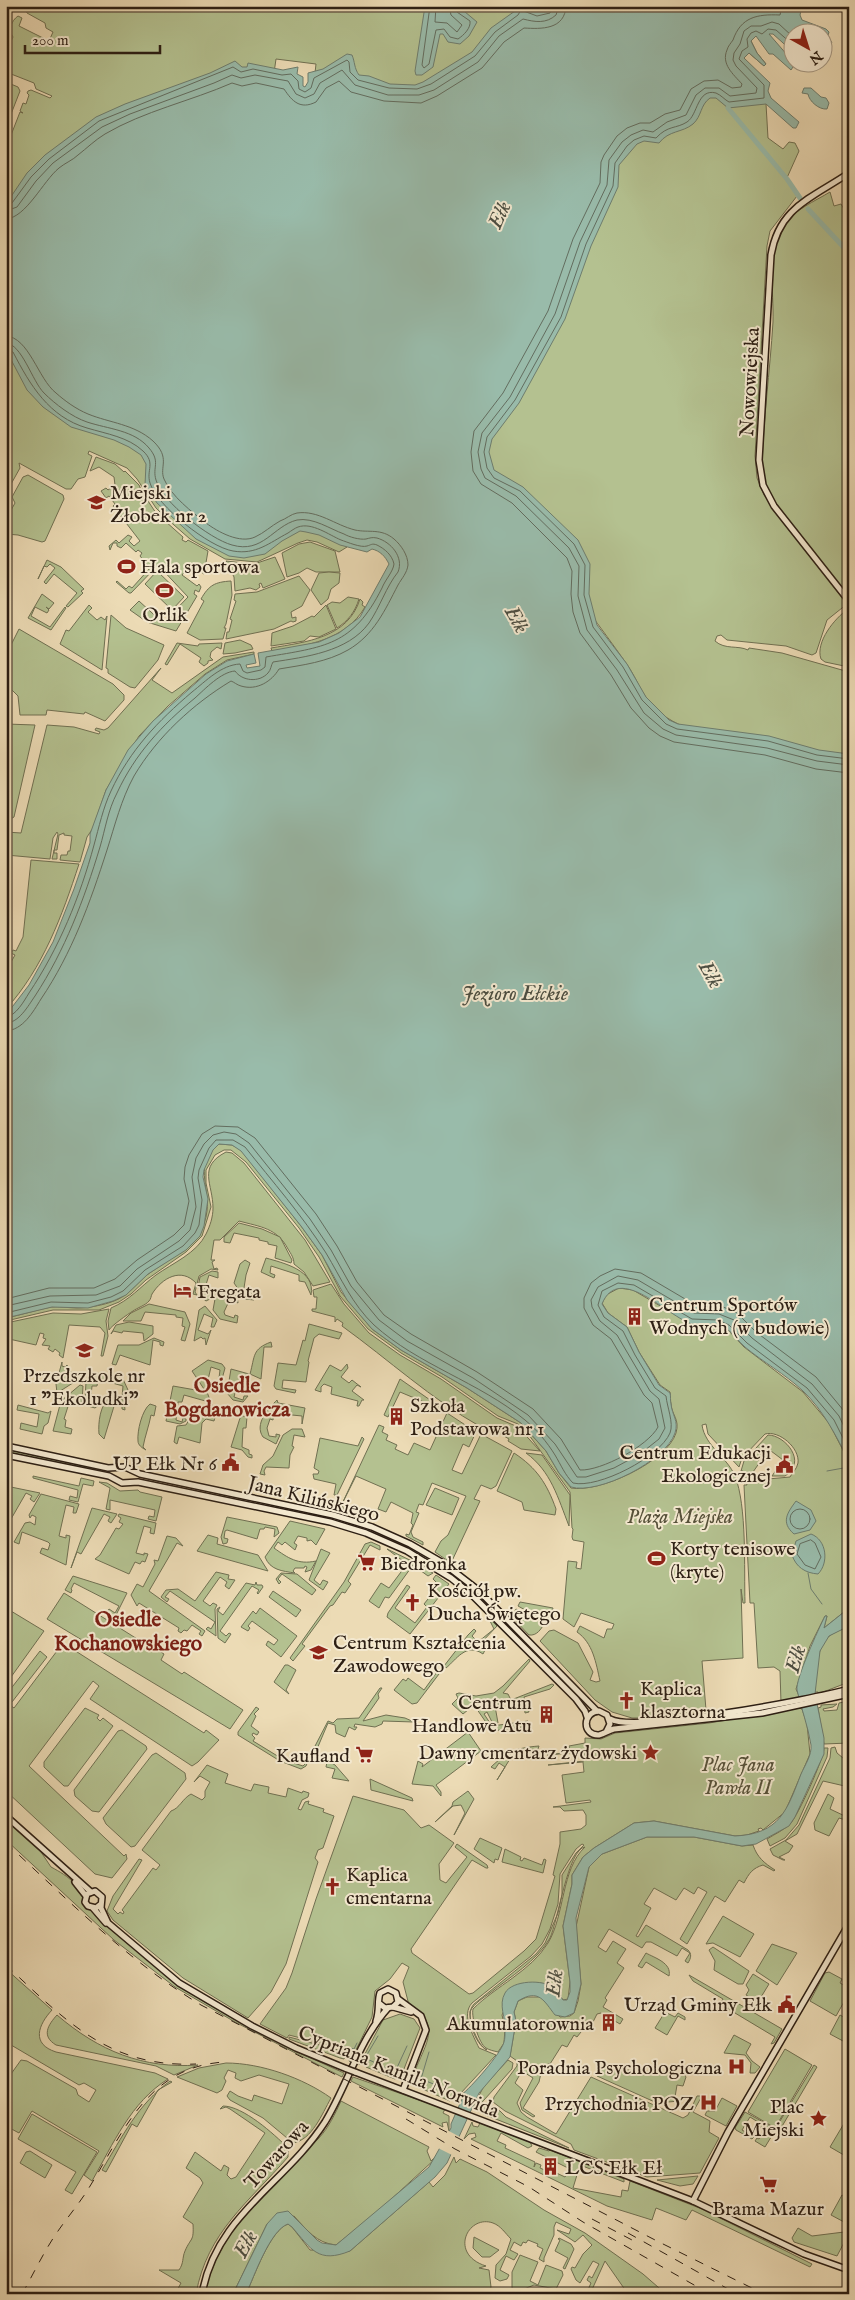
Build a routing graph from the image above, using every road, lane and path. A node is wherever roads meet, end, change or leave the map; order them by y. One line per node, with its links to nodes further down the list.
1 (849, 173): 2 (street, Nowowiejska)
2 (849, 601)
3 (6, 1446): 5 (street)
4 (6, 1454): 7 (street)
5 (121, 1467): 6 (street); 7 (street)
6 (131, 1470): 8 (street); 9 (street, Jana Kilińskiego)
7 (119, 1482): 8 (street)
8 (127, 1483): 10 (street, Jana Kilińskiego)
9 (498, 1608): 10 (street); 15 (street, Jana Kilińskiego)
10 (493, 1614): 16 (street, Jana Kilińskiego)
11 (849, 1689): 13 (street)
12 (849, 1694): 13 (street)
13 (819, 1700): 14 (street)
14 (798, 1704): 17 (street); 18 (street)
15 (597, 1710): 16 (street); 17 (street)
16 (587, 1717): 18 (street)
17 (610, 1719): 18 (street)
18 (606, 1732)
19 (6, 1816): 20 (street)
20 (65, 1870): 21 (street); 22 (street)
21 (91, 1892): 22 (street); 23 (street)
22 (86, 1896): 24 (street)
23 (101, 1904): 24 (street); 26 (street, Cypriana Kamila Norwida)
24 (94, 1908): 26 (street, Cypriana Kamila Norwida)
25 (849, 1924): 33 (street)
26 (115, 1930): 32 (street, Cypriana Kamila Norwida, bridge)
27 (398, 1999): 28 (street); 29 (street); 30 (street)
28 (380, 2004): 29 (street); 31 (street, Towarowa)
29 (391, 2008): 30 (street); 31 (street, Towarowa)
30 (421, 2016): 32 (street)
31 (372, 2031): 35 (street, Towarowa)
32 (403, 2090): 33 (street, Cypriana Kamila Norwida)
33 (693, 2201): 34 (street, Cypriana Kamila Norwida)
34 (849, 2270)
35 (202, 2294)

